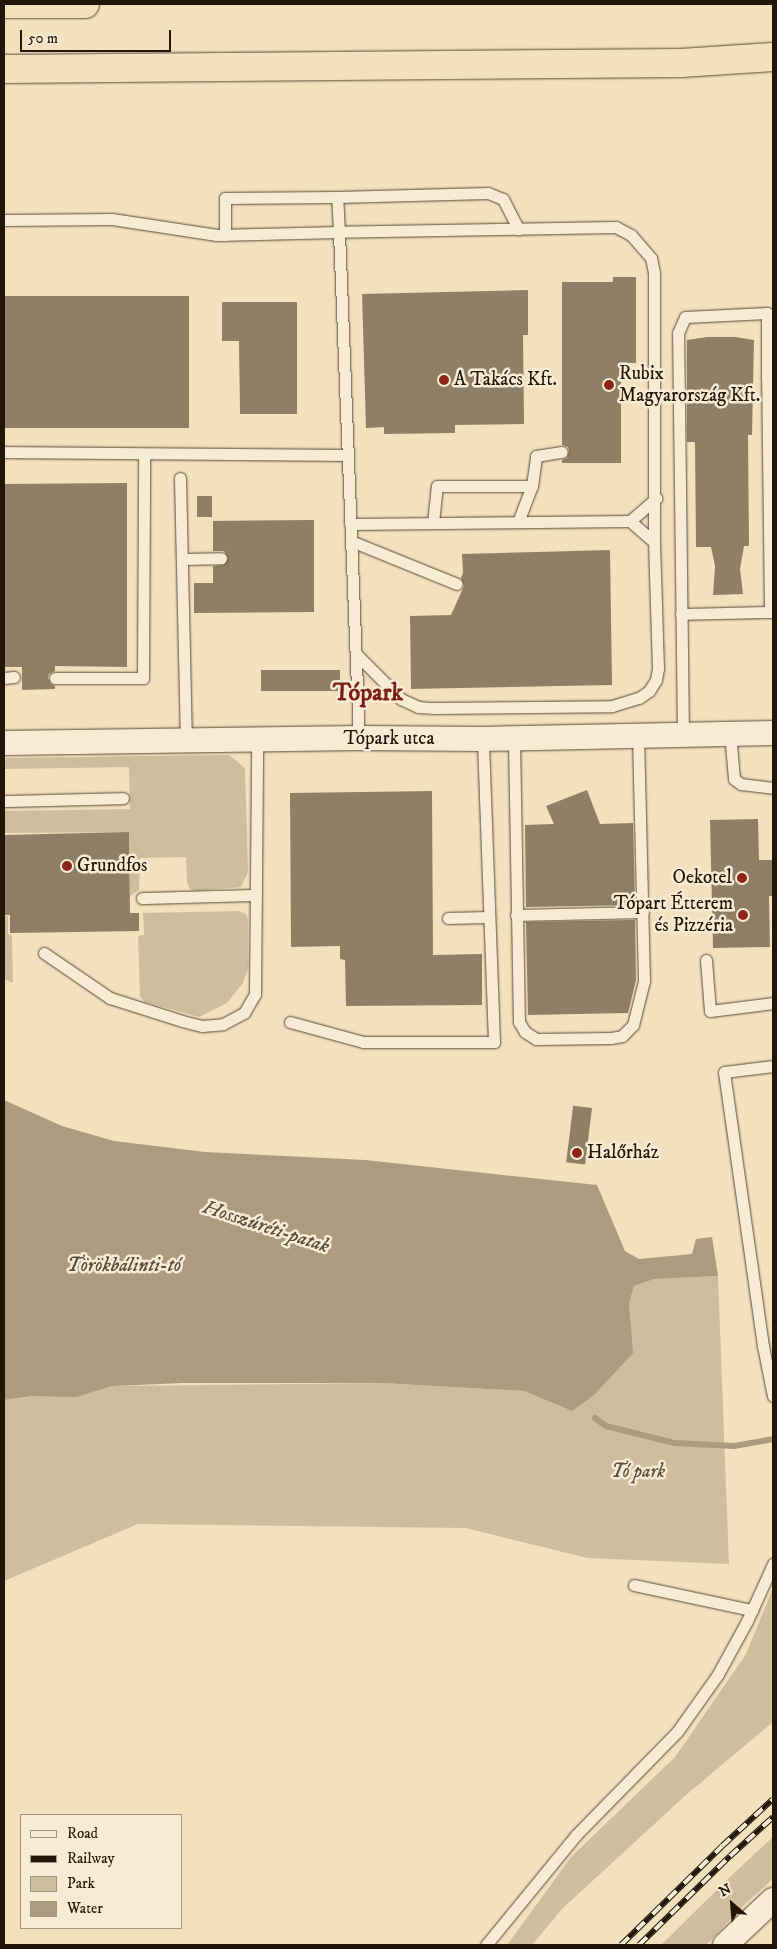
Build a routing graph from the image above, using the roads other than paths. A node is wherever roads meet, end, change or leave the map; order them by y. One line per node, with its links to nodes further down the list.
1 (4, 4): 2 (highway)
2 (85, 4)
3 (773, 57): 4 (highway)
4 (681, 63): 5 (highway); 6 (highway)
5 (4, 69)
6 (773, 72)
7 (337, 197): 9 (lane); 10 (lane); 11 (lane)
8 (4, 220): 11 (lane)
9 (518, 229): 10 (lane); 19 (lane)
10 (339, 232): 11 (lane); 16 (lane)
11 (225, 235)
12 (770, 380): 29 (lane); 29 (lane)
13 (4, 452): 15 (lane)
14 (562, 452): 18 (lane)
15 (144, 454): 16 (lane); 31 (lane)
16 (346, 455): 23 (lane)
17 (180, 478): 27 (lane)
18 (532, 486): 21 (lane); 22 (lane)
19 (656, 498): 20 (lane); 25 (lane)
20 (630, 521): 21 (lane); 25 (lane)
21 (518, 522): 22 (lane)
22 (433, 523): 23 (lane)
23 (350, 524): 24 (lane)
24 (351, 541): 28 (lane); 30 (lane)
25 (654, 542): 30 (lane)
26 (221, 558): 27 (lane)
27 (182, 559): 40 (lane)
28 (457, 584)
29 (681, 614): 34 (lane)
30 (356, 654): 36 (lane)
31 (55, 678)
32 (730, 733): 33 (street, Tópark utca); 34 (street, Tópark utca); 42 (lane)
33 (773, 733)
34 (683, 734): 35 (street, Tópark utca)
35 (638, 736): 38 (street, Tópark utca); 47 (lane)
36 (359, 738): 37 (street, Tópark utca); 39 (street, Tópark utca)
37 (483, 739): 38 (street, Tópark utca); 49 (lane)
38 (514, 739): 48 (lane)
39 (257, 740): 40 (street, Tópark utca); 45 (lane)
40 (186, 741): 41 (street, Tópark utca)
41 (4, 743)
42 (773, 788)
43 (124, 798): 44 (lane)
44 (4, 801)
45 (256, 895): 46 (lane); 51 (lane)
46 (142, 898)
47 (643, 912): 48 (lane); 48 (lane)
48 (516, 915)
49 (489, 917): 50 (lane); 54 (lane)
50 (448, 918)
51 (44, 953)
52 (706, 960): 53 (lane)
53 (773, 1003)
54 (290, 1022)
55 (773, 1066): 56 (lane)
56 (773, 1396)
57 (773, 1564): 59 (lane)
58 (634, 1585): 59 (lane)
59 (752, 1610): 61 (lane)
60 (773, 1900): 62 (street)
61 (486, 1945)
62 (725, 1945)

